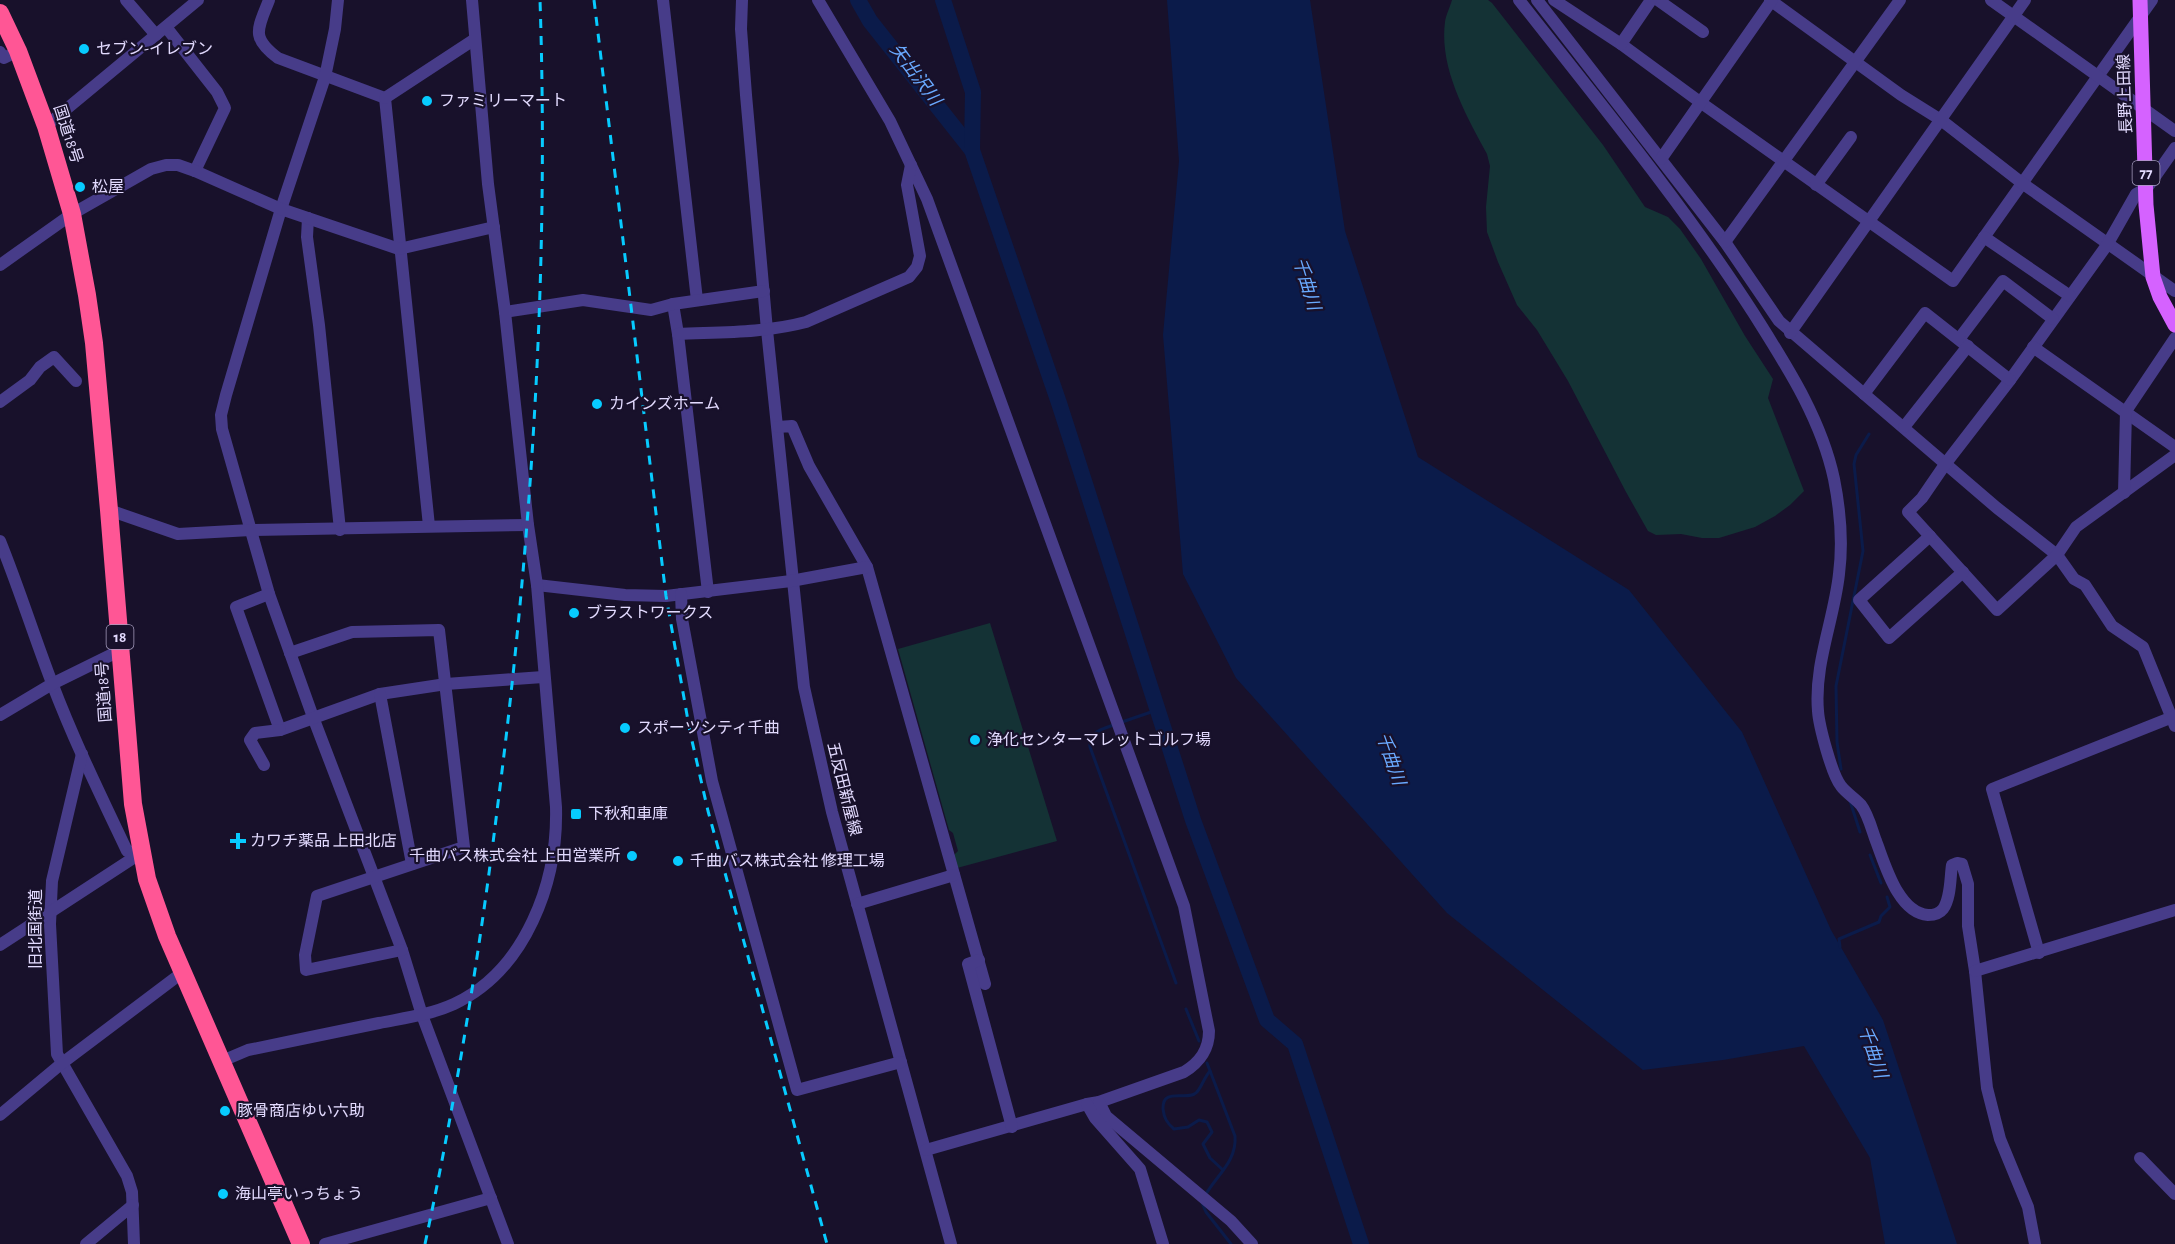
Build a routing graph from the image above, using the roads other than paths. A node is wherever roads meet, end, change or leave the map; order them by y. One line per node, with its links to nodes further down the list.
1 (126, 0): 24 (street)
2 (198, 0): 22 (street)
3 (269, 0): 30 (street)
4 (338, 0): 30 (street)
5 (472, 0): 25 (street)
6 (663, 0): 60 (street)
7 (742, 0): 57 (street, 五反田新屋線)
8 (818, 0): 41 (street)
9 (1519, 0): 120 (street)
10 (1537, 0): 39 (street)
11 (1554, 0): 26 (street)
12 (1651, 0): 26 (street)
13 (1658, 0): 23 (street)
14 (1771, 0): 28 (street); 32 (street)
15 (1899, 0): 28 (street)
16 (1991, 0): 21 (street)
17 (2025, 0): 21 (street)
18 (2151, 0): 19 (street)
19 (2140, 8): 29 (street); 33 (main road, 長野上田線 / 77)
20 (0, 13): 27 (highway, 国道18号 / 18)
21 (2013, 16): 29 (street); 34 (street)
22 (166, 27): 24 (street); 42 (street)
23 (1703, 32)
24 (156, 35): 35 (street)
25 (476, 39): 31 (street); 50 (street)
26 (1621, 44): 32 (street)
27 (9, 52): 35 (highway, 国道18号 / 18)
28 (1855, 61): 34 (street); 40 (street)
29 (2098, 76): 33 (street); 43 (street)
30 (325, 77): 31 (street); 46 (street)
31 (385, 98): 54 (street)
32 (1700, 102): 39 (street); 40 (street)
33 (2143, 109): 36 (street); 45 (main road, 長野上田線 / 77)
34 (1941, 120): 43 (street); 49 (street)
35 (46, 126): 47 (highway, 国道18号 / 18)
36 (2175, 131)
37 (1851, 137): 44 (street)
38 (2175, 148): 45 (street)
39 (1660, 159): 52 (street)
40 (1782, 161): 44 (street); 52 (street)
41 (911, 165): 65 (street); 127 (street)
42 (195, 171): 46 (street); 47 (street)
43 (2022, 183): 51 (street); 53 (street)
44 (1816, 185): 49 (street)
45 (2147, 188): 53 (street); 56 (main road, 長野上田線 / 77)
46 (281, 209): 48 (street); 85 (street)
47 (72, 214): 55 (street); 82 (highway, 国道18号 / 18)
48 (308, 218): 54 (street); 86 (street)
49 (1869, 221): 51 (street); 66 (street)
50 (494, 227): 54 (street); 62 (street)
51 (1984, 237): 59 (street)
52 (1725, 242): 66 (street)
53 (2107, 245): 56 (street); 59 (street)
54 (399, 249): 84 (street)
55 (0, 265)
56 (2153, 277): 58 (street); 64 (main road, 長野上田線 / 77)
57 (764, 291): 60 (street); 65 (street, 五反田新屋線)
58 (2175, 291)
59 (2070, 296): 63 (street)
60 (697, 300): 61 (street)
61 (673, 304): 62 (street); 67 (street)
62 (505, 312): 83 (street)
63 (2053, 319): 69 (street); 70 (street)
64 (2175, 325)
65 (767, 330): 67 (street); 76 (street, 五反田新屋線)
66 (1790, 333): 73 (street)
67 (678, 334): 94 (street)
68 (2175, 338): 75 (street)
69 (1963, 343): 71 (street); 73 (street); 77 (street)
70 (2033, 347): 71 (street); 75 (street)
71 (2010, 380): 80 (street)
72 (76, 381): 74 (street)
73 (1864, 394): 77 (street)
74 (0, 402)
75 (2126, 411): 78 (street); 81 (street)
76 (778, 427): 90 (street); 92 (street, 五反田新屋線)
77 (1904, 427): 80 (street)
78 (2175, 447)
79 (2175, 455): 81 (street)
80 (1946, 463): 87 (street); 89 (street)
81 (2124, 494): 89 (street)
82 (109, 510): 85 (street); 97 (highway, 国道18号 / 18)
83 (528, 525): 84 (street); 93 (street)
84 (429, 526): 86 (street)
85 (251, 530): 86 (street); 95 (street)
86 (340, 530)
87 (1930, 536): 91 (street); 91 (street)
88 (0, 541): 100 (street)
89 (2057, 555): 91 (street); 105 (street)
90 (867, 567): 92 (street); 111 (street)
91 (1963, 572)
92 (791, 581): 94 (street); 113 (street, 五反田新屋線)
93 (537, 585): 96 (street); 99 (street)
94 (708, 592): 96 (street)
95 (269, 594): 98 (street); 106 (street)
96 (681, 594): 125 (street)
97 (121, 650): 100 (street); 109 (highway, 国道18号 / 18)
98 (290, 653): 101 (street); 104 (street)
99 (543, 677): 101 (street); 123 (street)
100 (52, 684): 103 (street); 107 (street)
101 (446, 684): 102 (street); 110 (street)
102 (380, 694): 104 (street); 110 (street)
103 (0, 715)
104 (313, 717): 106 (street); 112 (street)
105 (2174, 720): 118 (street)
106 (280, 730): 108 (street)
107 (82, 754): 109 (street); 114 (street, 旧北国街道)
108 (264, 765)
109 (141, 852): 114 (street); 121 (highway, 国道18号 / 18)
110 (412, 864): 112 (street)
111 (954, 875): 113 (street); 119 (street)
112 (375, 877): 117 (street); 117 (street)
113 (857, 904): 125 (street, 五反田新屋線)
114 (51, 912): 116 (street); 126 (street, 旧北国街道)
115 (2173, 915): 118 (street)
116 (0, 945)
117 (402, 950): 123 (street)
118 (2039, 953): 120 (street)
119 (979, 960): 122 (street); 129 (street)
120 (1975, 971): 143 (street)
121 (183, 972): 124 (highway, 国道18号 / 18); 126 (street)
122 (985, 984)
123 (422, 1014): 124 (street); 133 (street)
124 (222, 1061): 137 (highway, 国道18号 / 18)
125 (901, 1062): 130 (street, 五反田新屋線)
126 (62, 1064): 128 (street); 134 (street, 旧北国街道)
127 (1093, 1103): 129 (street); 141 (street); 142 (street)
128 (0, 1115)
129 (1012, 1126): 130 (street)
130 (926, 1150): 140 (street, 五反田新屋線)
131 (2140, 1158): 132 (street)
132 (2175, 1194)
133 (491, 1198): 138 (street); 139 (street)
134 (133, 1204): 135 (street); 136 (street, 旧北国街道)
135 (86, 1244)
136 (134, 1244)
137 (301, 1244)
138 (325, 1244)
139 (508, 1244)
140 (951, 1244)
141 (1163, 1244)
142 (1252, 1244)
143 (2034, 1244)

